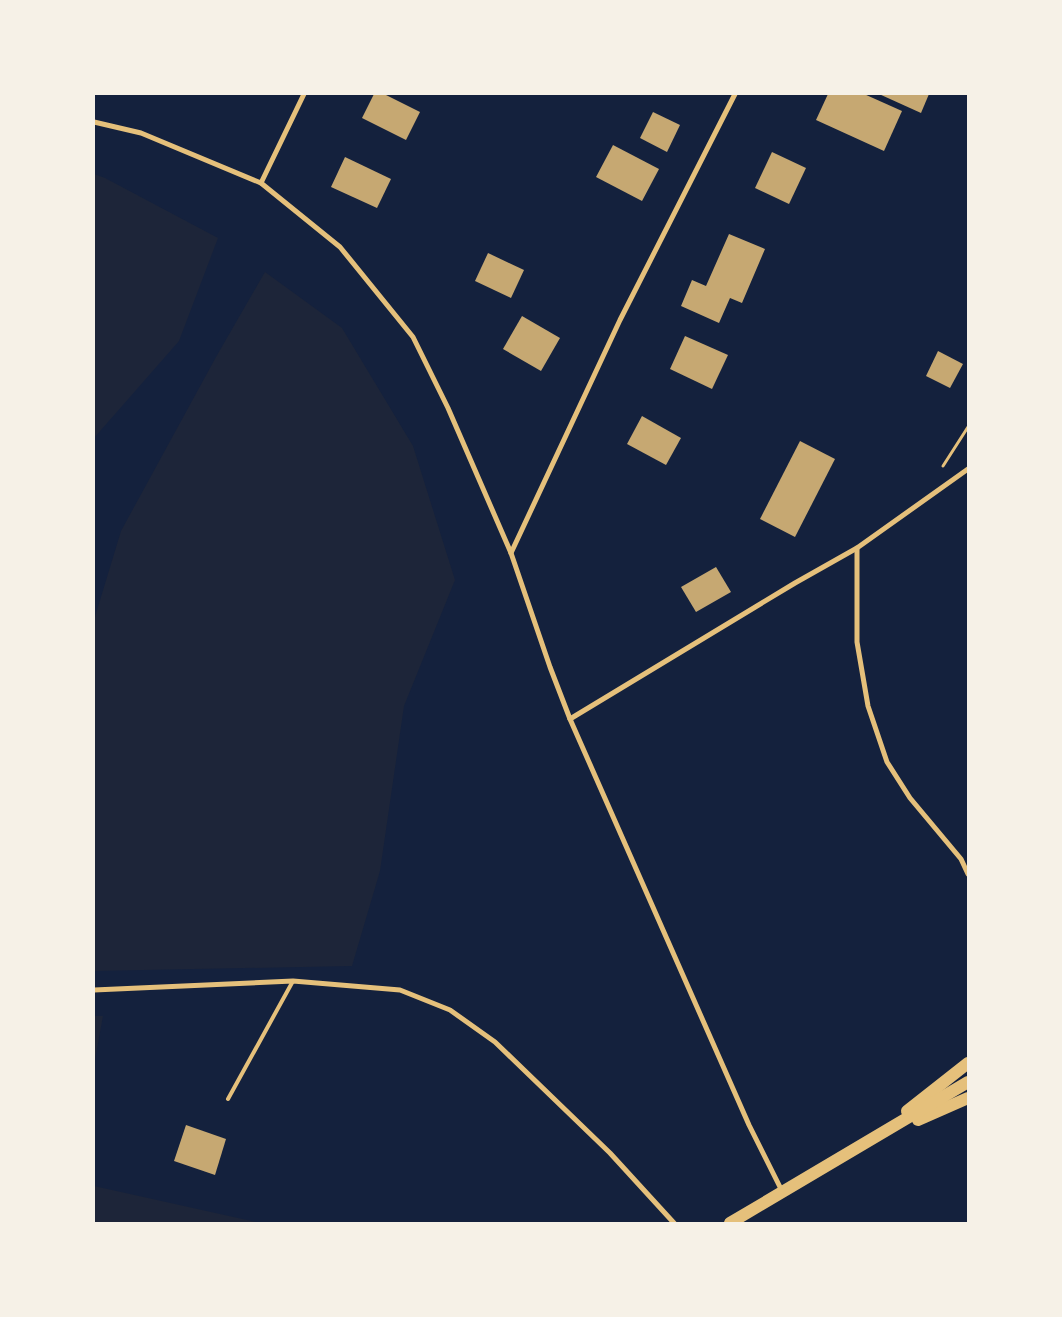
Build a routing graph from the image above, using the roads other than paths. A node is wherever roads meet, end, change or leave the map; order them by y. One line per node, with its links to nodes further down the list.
1 (304, 94): 4 (street)
2 (735, 94): 7 (street)
3 (94, 122): 4 (street)
4 (261, 183): 7 (street)
5 (968, 469): 6 (street)
6 (858, 548): 8 (street); 9 (street)
7 (511, 553): 8 (street)
8 (570, 719): 19 (street)
9 (961, 859): 10 (street); 11 (street)
10 (968, 860)
11 (968, 874)
12 (293, 981): 13 (street); 17 (lane); 20 (street)
13 (94, 990)
14 (968, 1063): 18 (main road)
15 (968, 1082): 18 (main road)
16 (968, 1098): 18 (main road)
17 (228, 1099)
18 (865, 1143): 19 (main road)
19 (783, 1193): 21 (main road)
20 (674, 1223)
21 (730, 1223)

